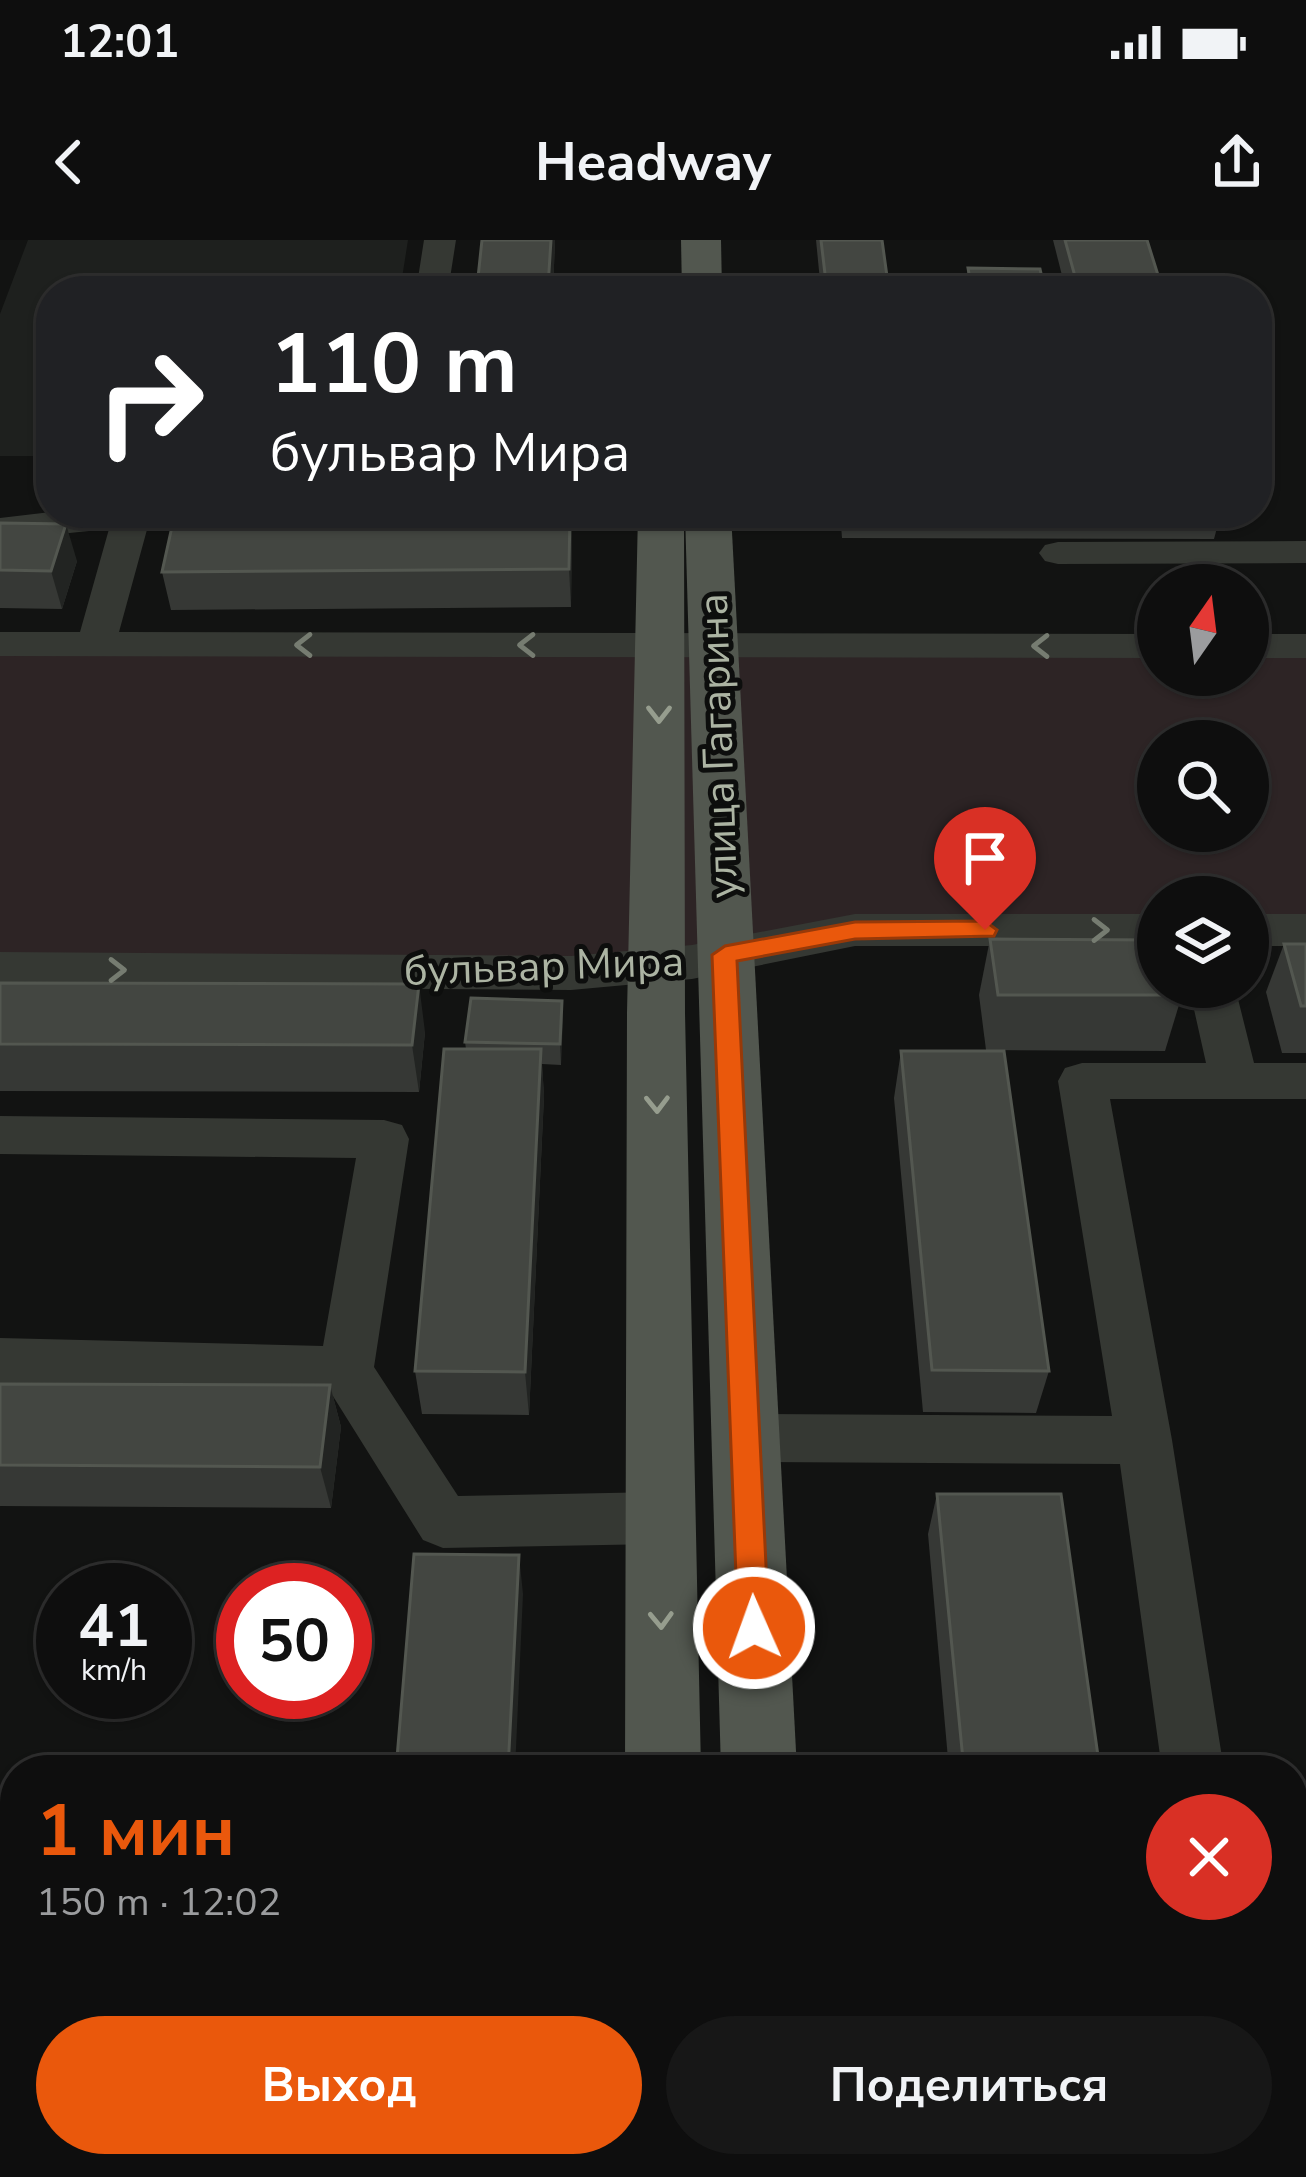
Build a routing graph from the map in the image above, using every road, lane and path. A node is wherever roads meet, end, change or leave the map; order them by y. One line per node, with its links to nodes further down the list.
1 (440, 240): 4 (street)
2 (664, 240): 5 (main road)
3 (701, 240): 6 (main road)
4 (434, 276)
5 (664, 276)
6 (702, 276)
7 (36, 526): 11 (street)
8 (128, 528): 15 (street)
9 (664, 528): 16 (main road, улица Гагарина)
10 (706, 528): 16 (main road, улица Гагарина)
11 (0, 530)
12 (1306, 552): 13 (street)
13 (1058, 554)
14 (0, 644): 15 (street)
15 (96, 644): 16 (street, one-way to 15)
16 (686, 645): 17 (street, one-way to 16); 23 (main road, улица Гагарина); 24 (main road, улица Гагарина, one-way to 24)
17 (1137, 646)
18 (1269, 646): 19 (street)
19 (1306, 646)
20 (1137, 930): 23 (street, бульвар Мира, one-way to 20)
21 (1269, 930): 22 (street)
22 (1306, 930)
23 (725, 955): 24 (street, бульвар Мира); 32 (main road, улица Гагарина)
24 (657, 966): 25 (street, бульвар Мира, one-way to 24); 34 (main road, улица Гагарина, one-way to 34)
25 (0, 969)
26 (1217, 1008): 27 (street)
27 (1234, 1080): 28 (street); 33 (street)
28 (1306, 1081)
29 (0, 1135): 31 (street)
30 (0, 1361): 31 (street)
31 (346, 1370): 34 (street)
32 (746, 1438): 33 (street); 36 (main road, улица Гагарина)
33 (1144, 1440): 37 (street)
34 (658, 1518): 35 (main road, улица Гагарина, one-way to 35)
35 (663, 1755)
36 (758, 1755)
37 (1191, 1755)

